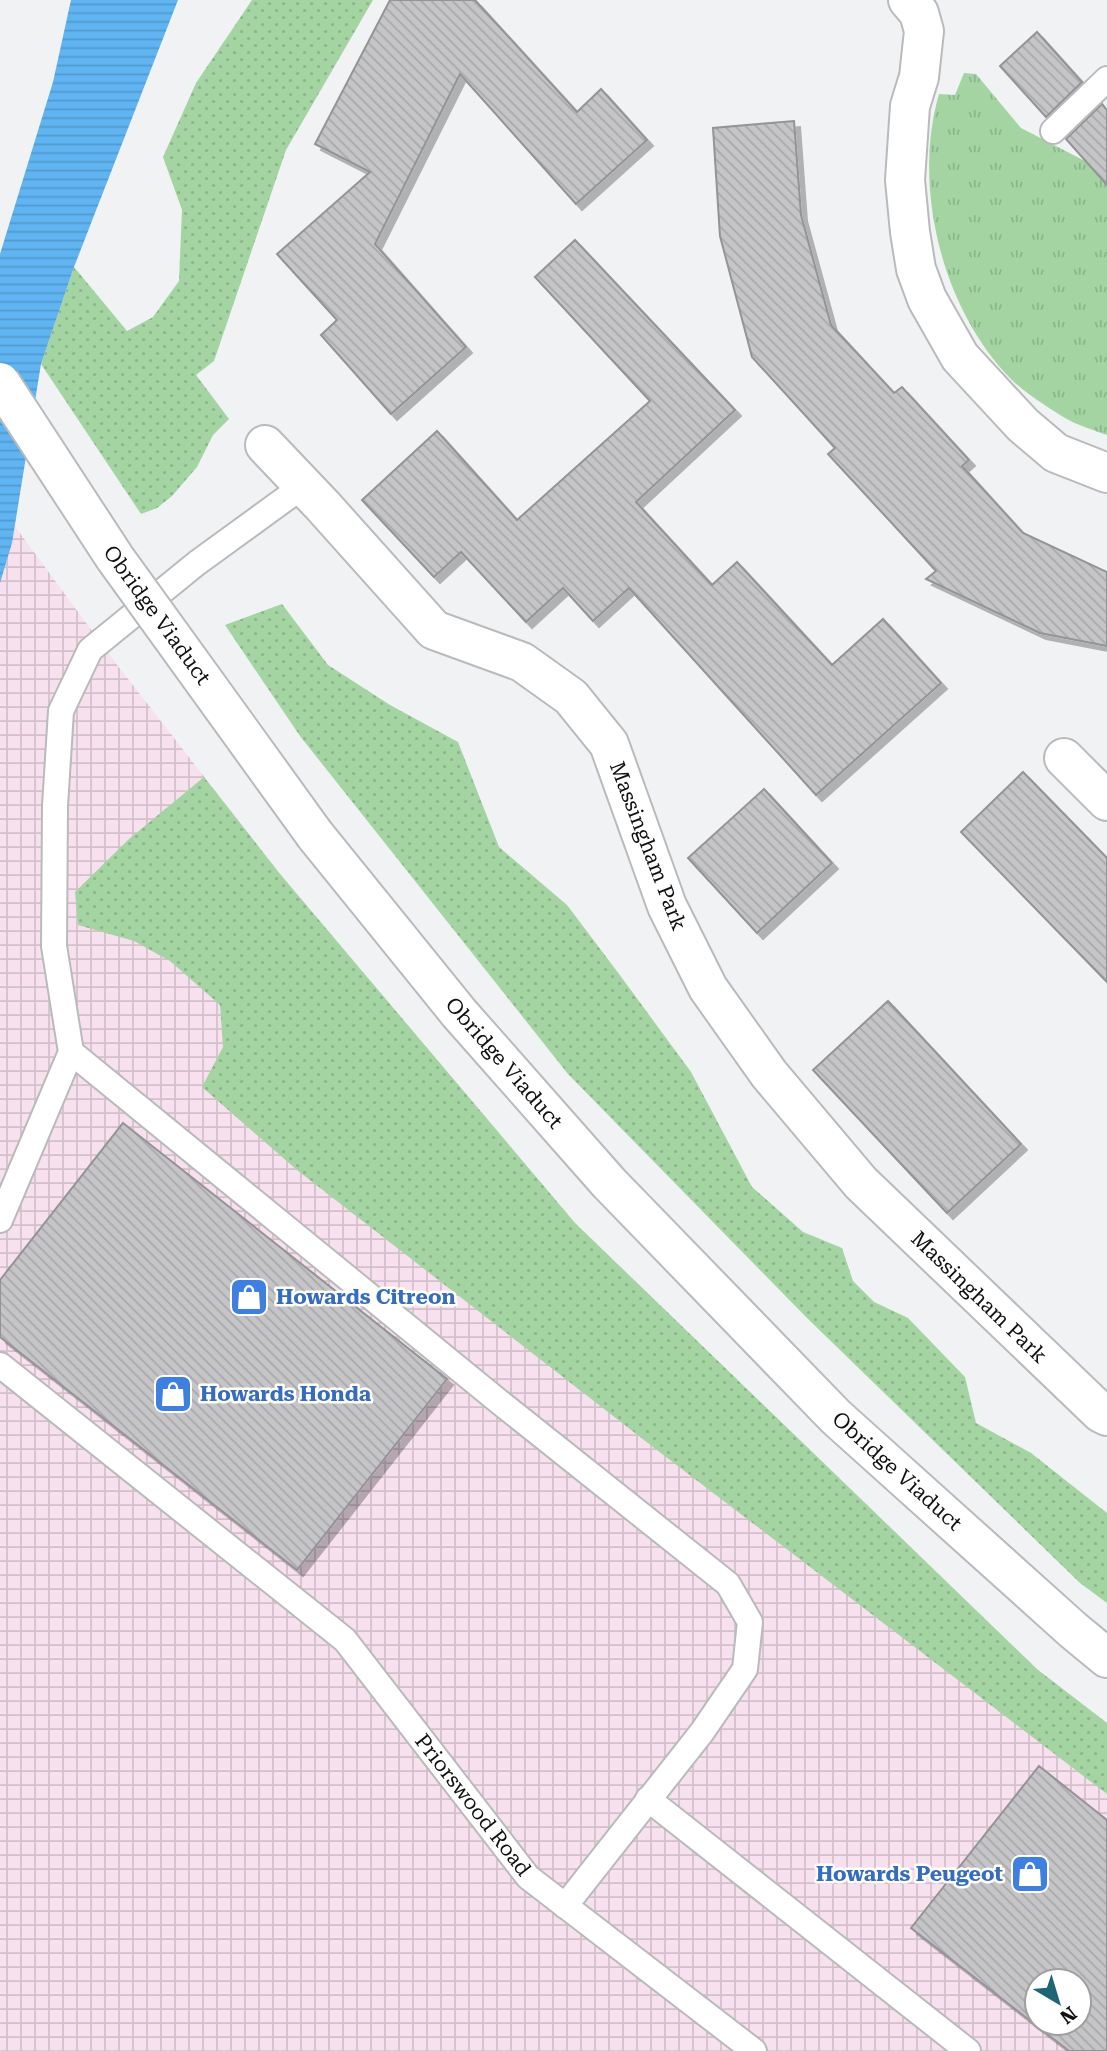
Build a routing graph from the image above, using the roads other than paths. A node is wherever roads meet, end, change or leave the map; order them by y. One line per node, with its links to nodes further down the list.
1 (908, 0): 6 (street)
2 (1107, 79): 3 (lane)
3 (1053, 131)
4 (0, 382): 14 (street, Obridge Viaduct, bridge)
5 (265, 445): 7 (street, Massingham Park)
6 (1107, 472)
7 (303, 486): 10 (lane); 13 (street, Massingham Park)
8 (1064, 758): 9 (street)
9 (1107, 802)
10 (71, 1052): 11 (lane); 15 (lane)
11 (0, 1220)
12 (0, 1365): 16 (lane, Priorswood Road)
13 (1107, 1416)
14 (1107, 1658)
15 (648, 1800): 16 (lane); 18 (lane)
16 (565, 1906): 17 (lane, Priorswood Road)
17 (754, 2051)
18 (968, 2051)

